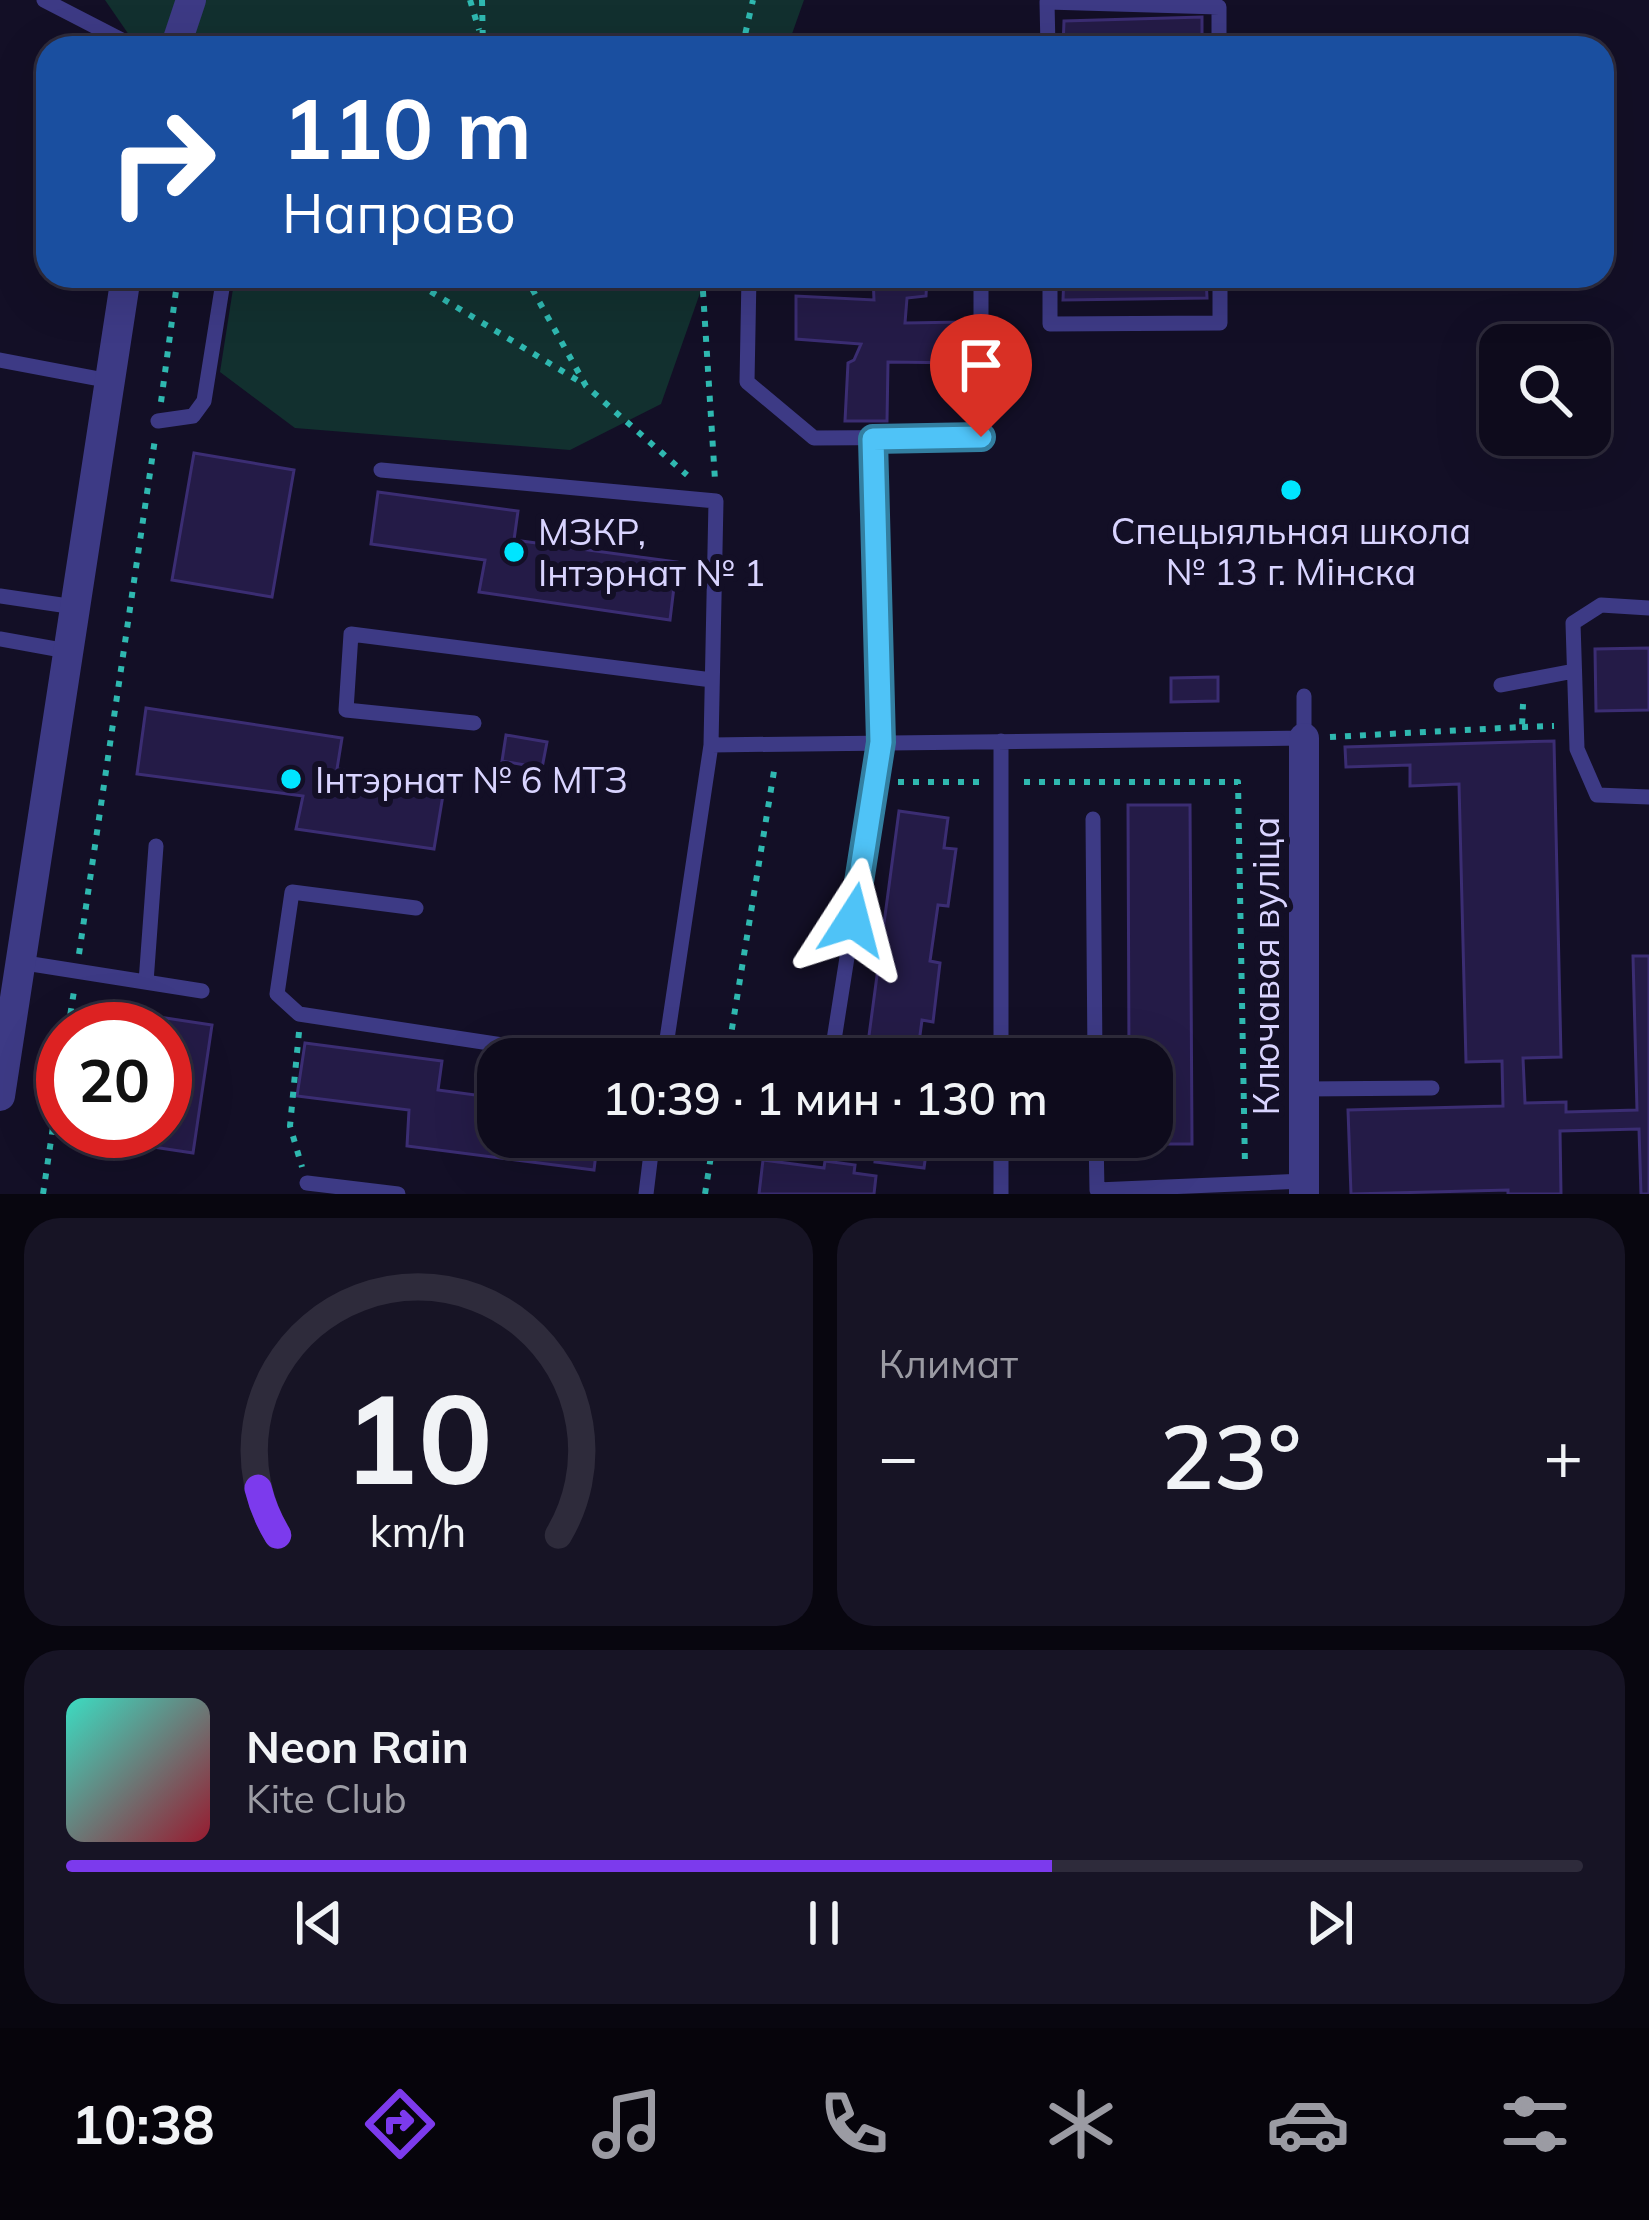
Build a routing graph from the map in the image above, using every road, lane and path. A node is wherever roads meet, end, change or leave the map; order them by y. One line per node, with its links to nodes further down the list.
1 (44, 0): 7 (lane)
2 (191, 0): 8 (street)
3 (470, 0): 6 (path)
4 (482, 0): 6 (path)
5 (753, 0): 9 (path)
6 (480, 34)
7 (114, 36)
8 (179, 36)
9 (745, 36)
10 (1048, 36): 11 (lane)
11 (1219, 36)
12 (124, 288): 23 (street)
13 (176, 288): 25 (path)
14 (222, 288): 25 (lane)
15 (425, 288): 24 (path)
16 (532, 288): 24 (path)
17 (703, 288): 28 (path)
18 (749, 288): 26 (lane)
19 (981, 288): 26 (lane)
20 (1050, 288): 21 (lane)
21 (1220, 288)
22 (0, 360): 23 (lane)
23 (110, 382): 30 (street)
24 (586, 386): 28 (path)
25 (158, 421): 54 (path)
26 (873, 439): 44 (lane)
27 (381, 470): 28 (lane)
28 (716, 501): 35 (lane)
29 (0, 596): 30 (lane)
30 (75, 607): 33 (street)
31 (1649, 608): 34 (lane)
32 (0, 639): 33 (lane)
33 (68, 651): 53 (street)
34 (1574, 671): 36 (lane); 40 (lane)
35 (712, 680): 39 (lane); 46 (lane)
36 (1524, 682): 37 (lane); 41 (path)
37 (1501, 685)
38 (1304, 696): 42 (lane)
39 (474, 723)
40 (1576, 725): 41 (path); 49 (lane)
41 (1522, 727): 42 (path)
42 (1304, 738): 43 (lane); 66 (street, Ключавая вуліца)
43 (1001, 740): 44 (lane); 48 (lane)
44 (881, 742): 45 (lane); 47 (lane)
45 (778, 743): 46 (lane); 60 (path)
46 (711, 745): 59 (lane)
47 (875, 782): 48 (path); 61 (lane)
48 (1001, 782): 62 (lane); 74 (path)
49 (1649, 796)
50 (1093, 819): 63 (lane)
51 (156, 846): 55 (lane)
52 (416, 908): 58 (lane)
53 (19, 962): 54 (lane); 67 (street)
54 (76, 971): 55 (lane); 57 (path)
55 (146, 982): 56 (lane)
56 (202, 992)
57 (72, 1002)
58 (299, 1014): 64 (lane); 73 (path)
59 (667, 1038)
60 (730, 1038)
61 (830, 1038)
62 (1001, 1038)
63 (1095, 1038)
64 (477, 1041)
65 (1432, 1088): 66 (lane)
66 (1304, 1089): 75 (street, Ключавая вуліца)
67 (0, 1096)
68 (48, 1158): 77 (path)
69 (650, 1158): 79 (lane)
70 (711, 1158): 80 (path)
71 (1001, 1158): 81 (lane)
72 (1096, 1158): 76 (lane)
73 (307, 1183): 78 (lane)
74 (1245, 1183): 75 (lane); 76 (lane)
75 (1304, 1187)
76 (1097, 1192)
77 (43, 1194)
78 (398, 1194)
79 (646, 1194)
80 (705, 1194)
81 (1001, 1194)

